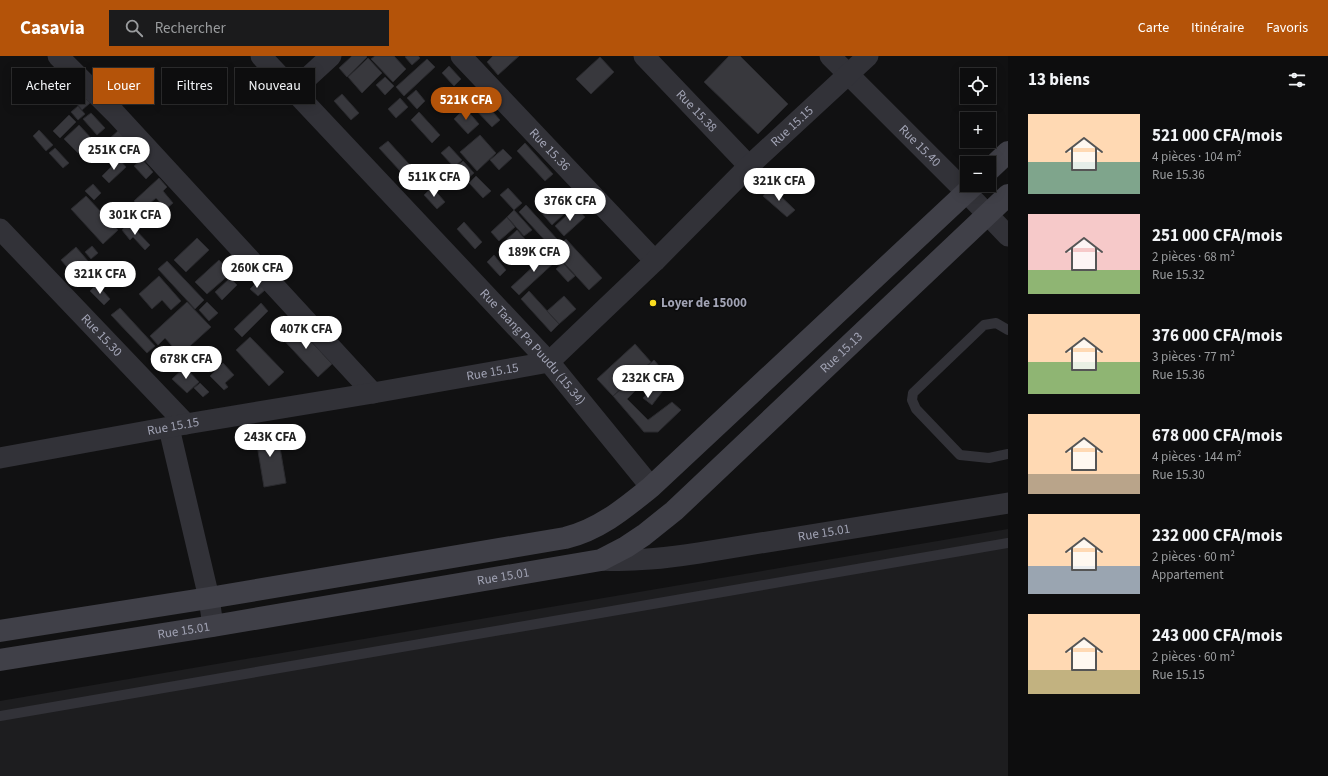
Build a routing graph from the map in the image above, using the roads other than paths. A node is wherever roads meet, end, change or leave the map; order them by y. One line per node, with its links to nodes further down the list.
1 (58, 56): 25 (street)
2 (261, 56): 8 (street, Rue Taang Pa Puudu (15.34))
3 (332, 56): 9 (street)
4 (461, 56): 22 (street, Rue 15.36)
5 (644, 56): 14 (street, Rue 15.38)
6 (830, 56): 10 (street, Rue 15.40)
7 (868, 56): 10 (street, Rue 15.15)
8 (273, 68)
9 (315, 71)
10 (848, 75): 14 (street, Rue 15.15); 15 (street, Rue 15.40)
11 (307, 104): 24 (street, Rue Taang Pa Puudu (15.34))
12 (1008, 152): 13 (main road)
13 (996, 163)
14 (749, 166): 22 (street, Rue 15.15)
15 (960, 179)
16 (966, 192): 29 (main road)
17 (973, 192): 19 (street, Rue 15.40)
18 (1008, 195): 19 (main road, Rue 15.13)
19 (988, 214): 21 (street, Rue 15.40); 32 (main road, Rue 15.13)
20 (0, 228): 26 (street, Rue 15.30)
21 (1008, 236)
22 (655, 261): 24 (street, Rue 15.15)
23 (1008, 330): 27 (lane)
24 (549, 362): 25 (street, Rue 15.15); 29 (street, Rue Taang Pa Puudu (15.34))
25 (373, 393): 26 (street, Rue 15.15)
26 (177, 426): 28 (street, Rue 15.15); 33 (street)
27 (1008, 454)
28 (2, 455)
29 (651, 487): 33 (main road)
30 (1008, 502): 32 (street, Rue 15.01)
31 (1008, 543): 37 (lane)
32 (601, 560): 34 (main road, Rue 15.01)
33 (209, 598): 34 (street); 35 (main road)
34 (213, 626): 36 (main road, Rue 15.01)
35 (0, 631)
36 (0, 660)
37 (0, 716)

